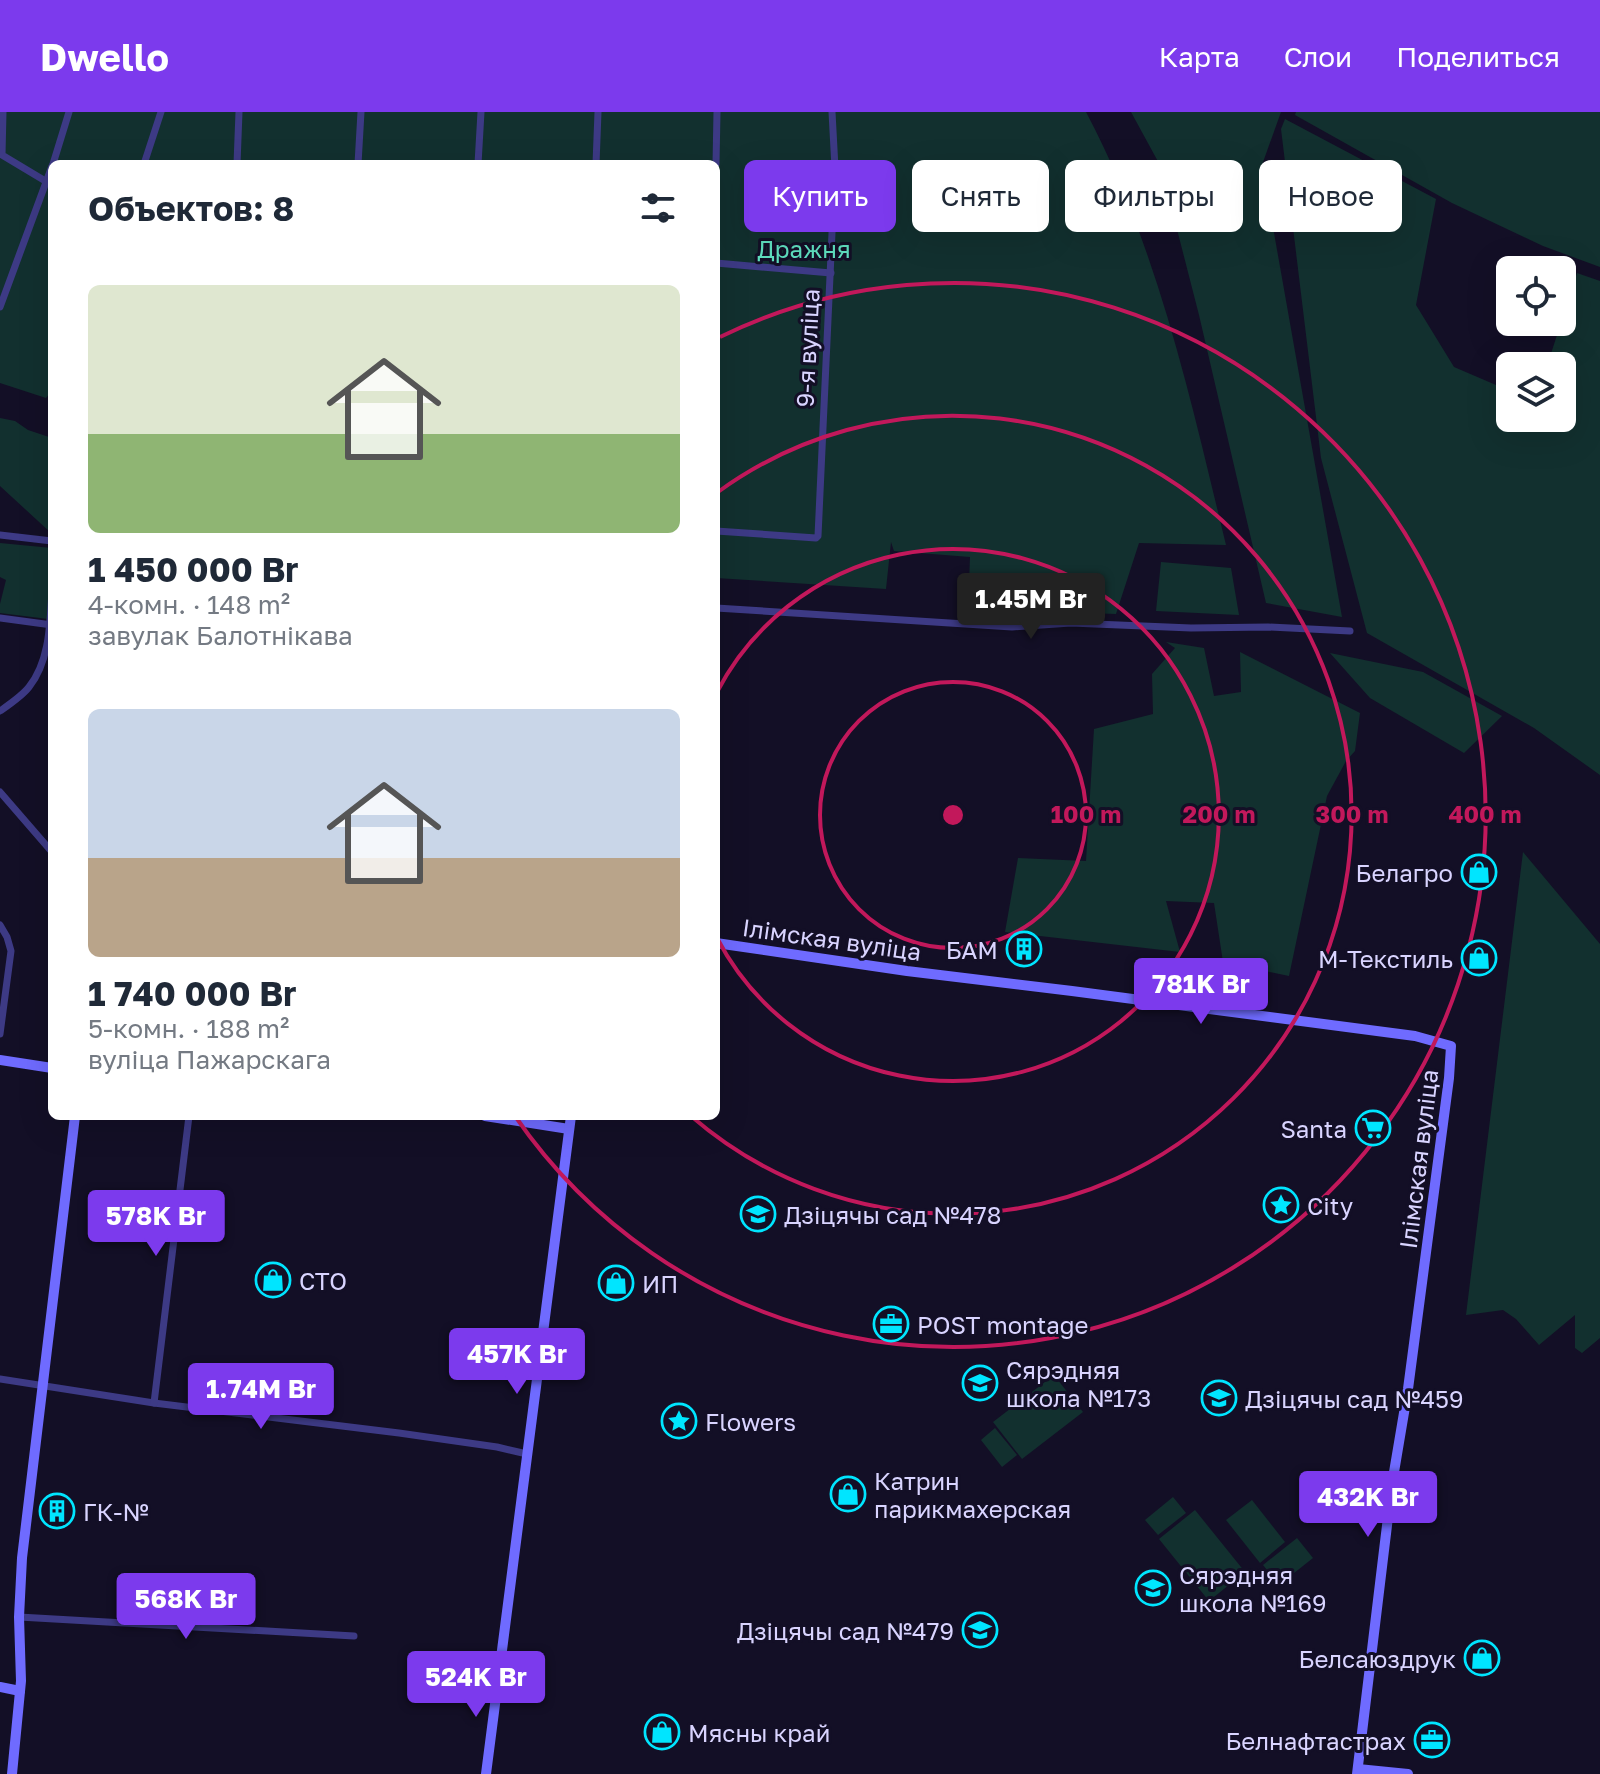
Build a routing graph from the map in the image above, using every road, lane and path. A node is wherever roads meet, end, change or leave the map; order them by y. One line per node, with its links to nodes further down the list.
1 (3, 112): 18 (street)
2 (69, 112): 10 (street)
3 (161, 112): 11 (street)
4 (239, 112): 12 (street)
5 (361, 112): 13 (street)
6 (481, 112): 14 (street)
7 (598, 112): 15 (street)
8 (717, 112): 16 (street)
9 (832, 112): 22 (street, 9-я вуліца)
10 (54, 160)
11 (145, 160)
12 (237, 160)
13 (358, 160)
14 (478, 160)
15 (596, 160)
16 (716, 160)
17 (48, 179): 18 (street)
18 (47, 182): 19 (street)
19 (40, 201): 20 (street); 23 (street)
20 (48, 203)
21 (720, 263): 22 (street)
22 (831, 273): 24 (street, 9-я вуліца)
23 (0, 307)
24 (720, 531)
25 (0, 535): 26 (street)
26 (48, 541)
27 (720, 608): 30 (street)
28 (0, 618): 29 (street)
29 (48, 625)
30 (1350, 631)
31 (48, 638): 32 (street)
32 (0, 711)
33 (0, 792): 34 (street)
34 (48, 847)
35 (0, 925): 37 (street)
36 (720, 944): 53 (street, Ілімская вуліца)
37 (0, 1034)
38 (0, 1060): 39 (street)
39 (48, 1067)
40 (75, 1120): 46 (street)
41 (189, 1120): 47 (street)
42 (511, 1120): 44 (street)
43 (570, 1120): 44 (street)
44 (569, 1129): 48 (street)
45 (0, 1379): 46 (street)
46 (44, 1386): 47 (street); 49 (street)
47 (154, 1403): 48 (street)
48 (527, 1454): 55 (street)
49 (19, 1617): 50 (street); 52 (street)
50 (354, 1636)
51 (0, 1687): 52 (street)
52 (20, 1691): 54 (street)
53 (1358, 1771): 56 (street)
54 (12, 1774)
55 (486, 1774)
56 (1408, 1774)

